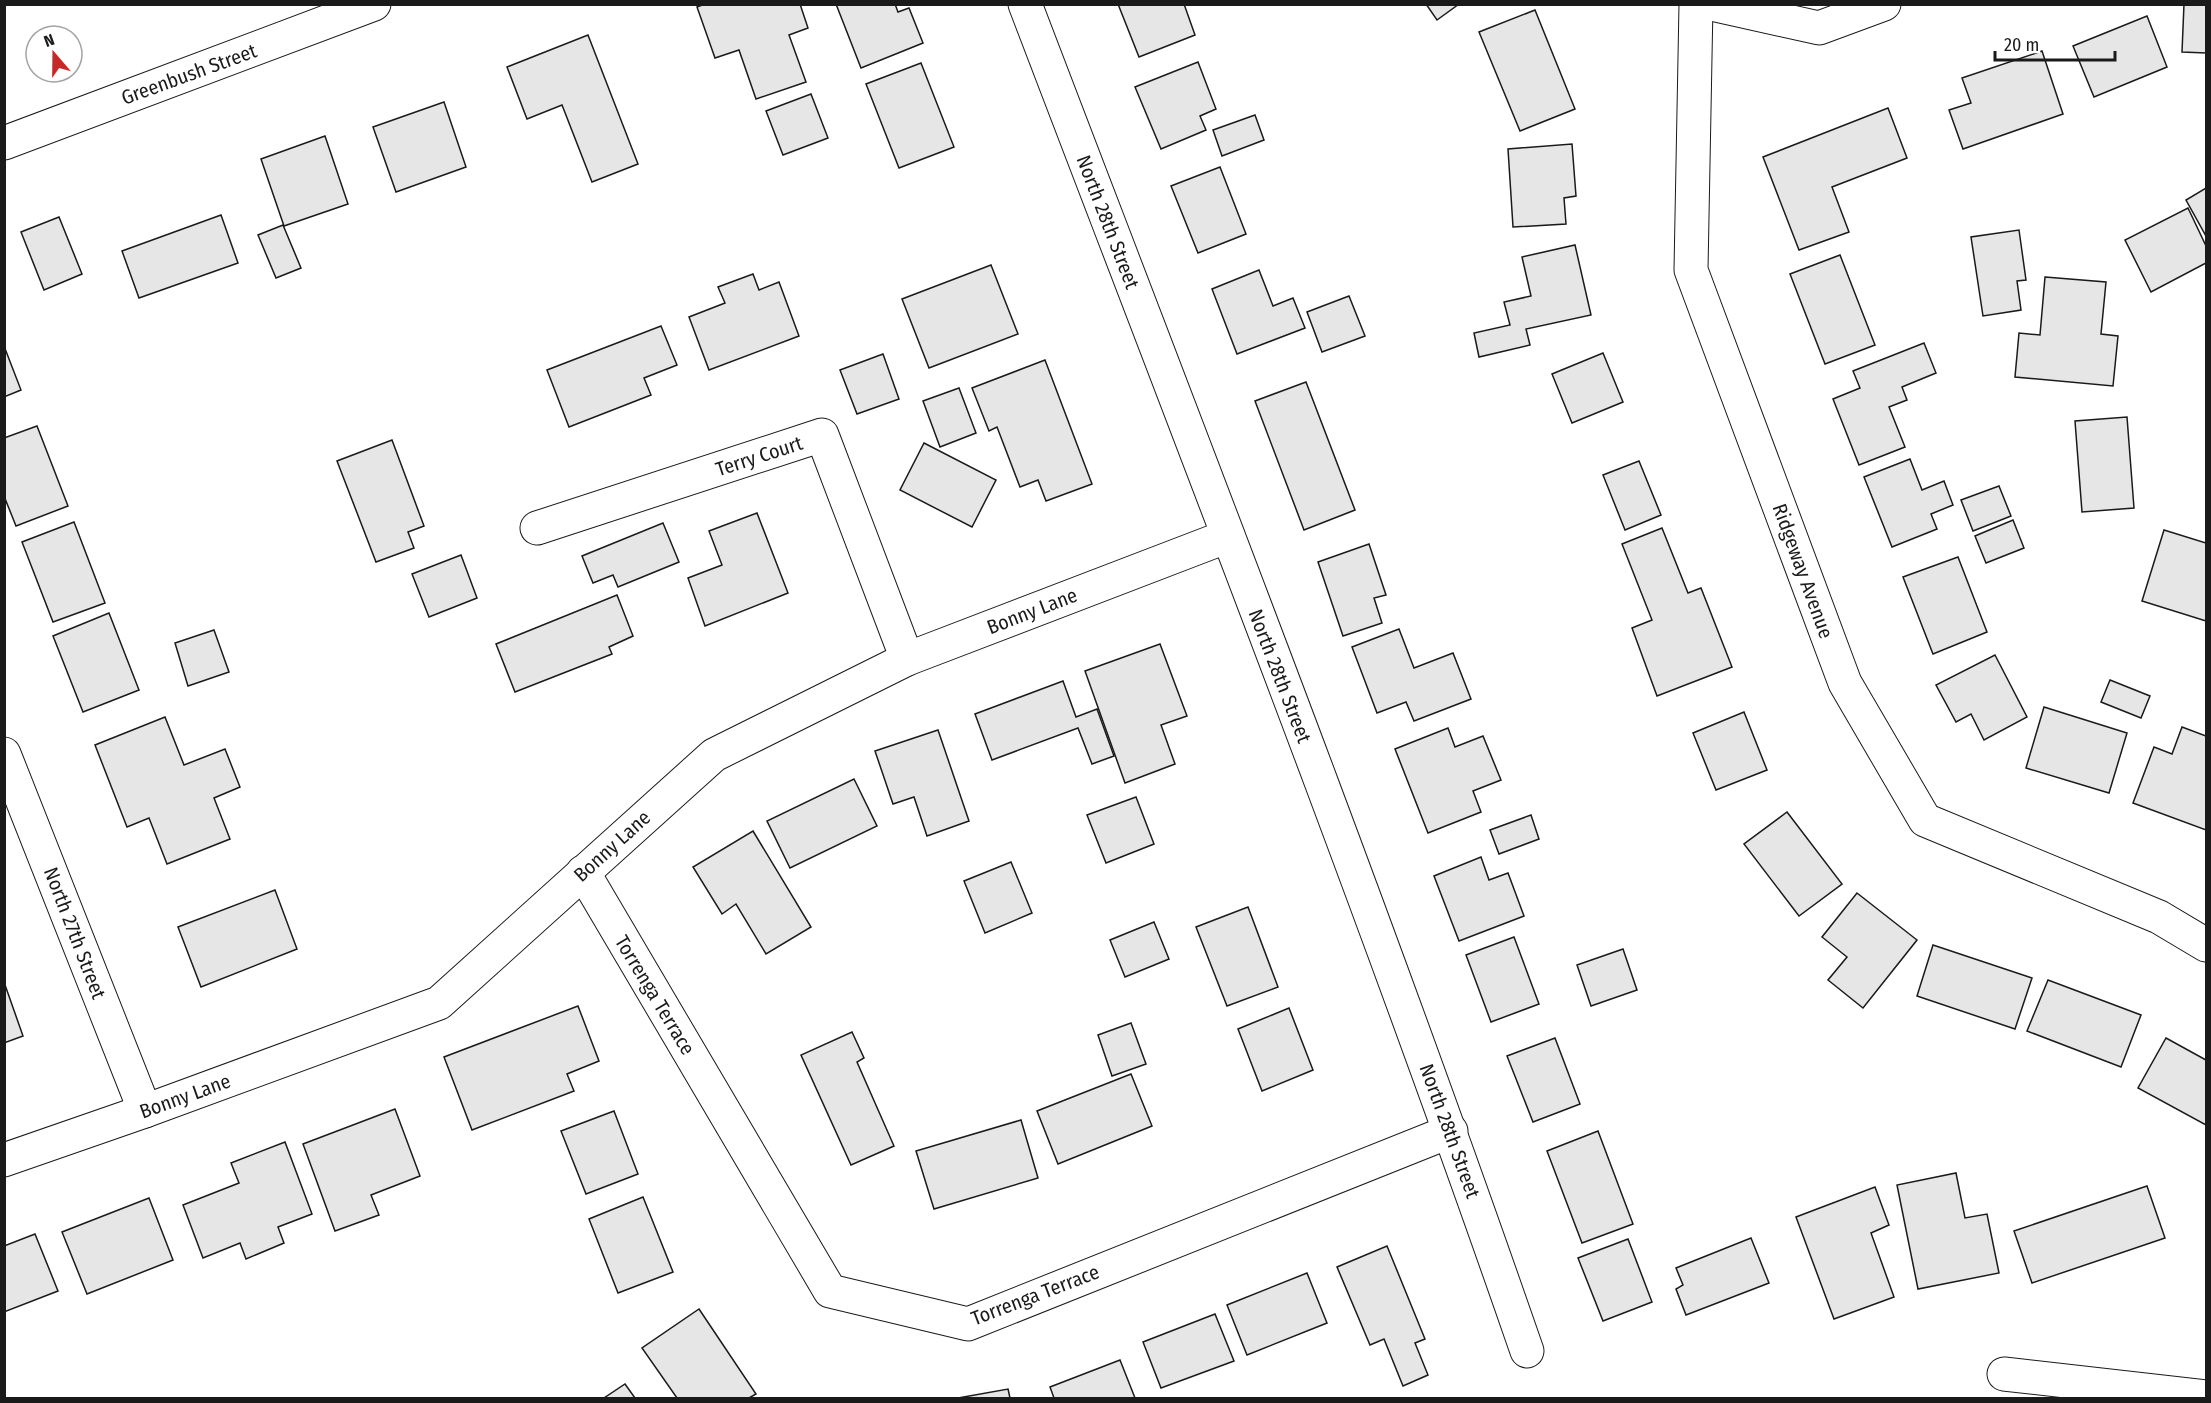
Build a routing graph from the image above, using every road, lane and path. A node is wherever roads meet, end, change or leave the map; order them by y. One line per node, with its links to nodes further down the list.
1 (374, 4): 6 (street, Greenbush Street)
2 (1025, 4): 8 (street, North 28th Street)
3 (1696, 4): 12 (street, Ridgeway Avenue)
4 (1711, 4): 5 (street)
5 (1884, 4)
6 (4, 142)
7 (537, 528): 9 (street, Terry Court)
8 (1228, 536): 9 (street, Bonny Lane); 14 (street, North 28th Street)
9 (907, 659): 11 (street, Bonny Lane)
10 (4, 754): 13 (street, North 27th Street)
11 (583, 872): 13 (street, Bonny Lane); 14 (street, Torrenga Terrace)
12 (2206, 945)
13 (145, 1111): 15 (street, Bonny Lane)
14 (1451, 1131): 16 (street, North 28th Street)
15 (4, 1160)
16 (1527, 1351)
17 (2004, 1374): 18 (street)
18 (2206, 1397)

